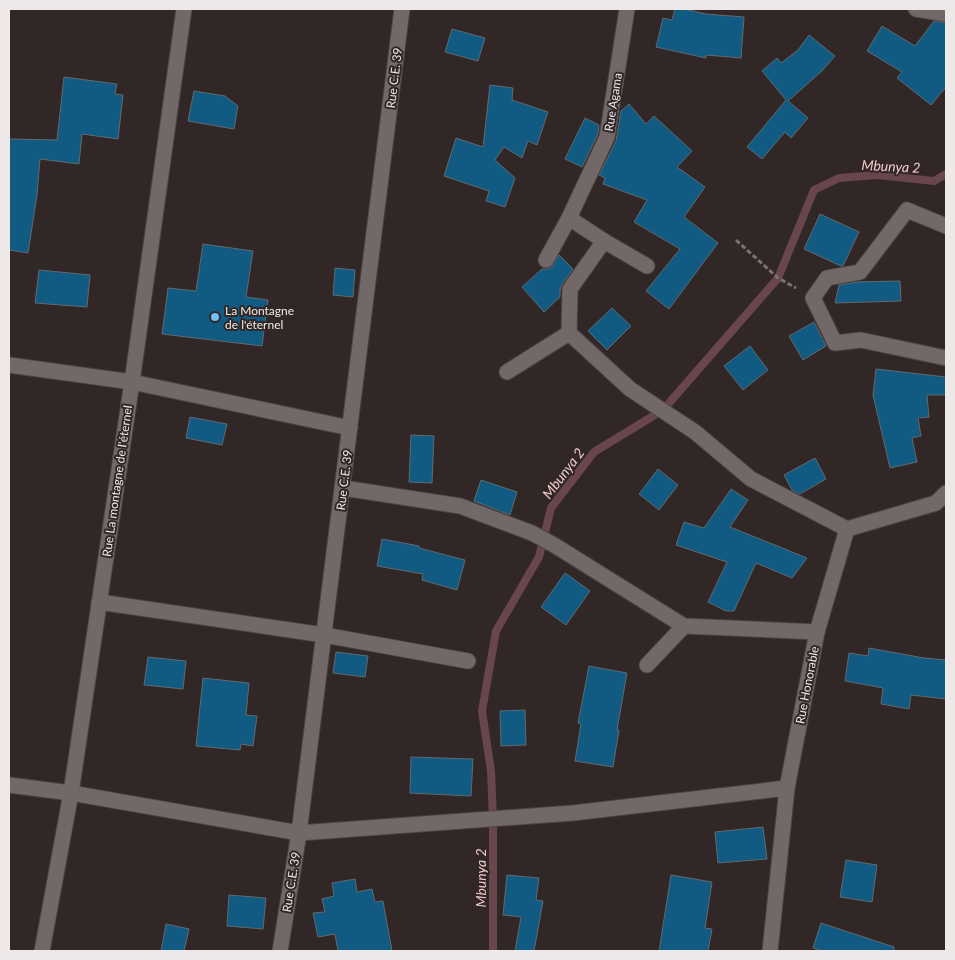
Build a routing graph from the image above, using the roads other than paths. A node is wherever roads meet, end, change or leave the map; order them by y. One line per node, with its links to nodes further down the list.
1 (184, 9): 15 (street, Rue La montagne de l'éternel)
2 (402, 9): 16 (street, Rue C.E. 39)
3 (627, 9): 6 (street, Rue Agama)
4 (916, 9): 5 (street)
5 (946, 14)
6 (569, 218): 8 (street); 9 (street, Rue Agama)
7 (946, 226): 12 (street)
8 (604, 241): 10 (street); 11 (street)
9 (546, 260)
10 (647, 266)
11 (569, 333): 14 (street); 19 (street)
12 (946, 358)
13 (9, 365): 15 (street)
14 (507, 372)
15 (132, 382): 16 (street); 20 (street, Rue La montagne de l'éternel)
16 (350, 428): 17 (street, Rue C.E. 39)
17 (343, 488): 21 (street); 23 (street, Rue C.E. 39)
18 (946, 493): 19 (street)
19 (847, 529): 22 (street, Rue Honorable)
20 (99, 602): 23 (street); 28 (street, Rue La montagne de l'éternel)
21 (684, 626): 22 (street); 25 (street)
22 (817, 632): 27 (street, Rue Honorable)
23 (324, 635): 24 (street); 29 (street, Rue C.E. 39)
24 (468, 661)
25 (647, 665)
26 (9, 786): 28 (street)
27 (787, 788): 29 (street); 32 (street, Rue Honorable)
28 (72, 793): 29 (street); 30 (street, Rue La montagne de l'éternel)
29 (299, 833): 31 (street, Rue C.E. 39)
30 (42, 951)
31 (280, 951)
32 (770, 951)

